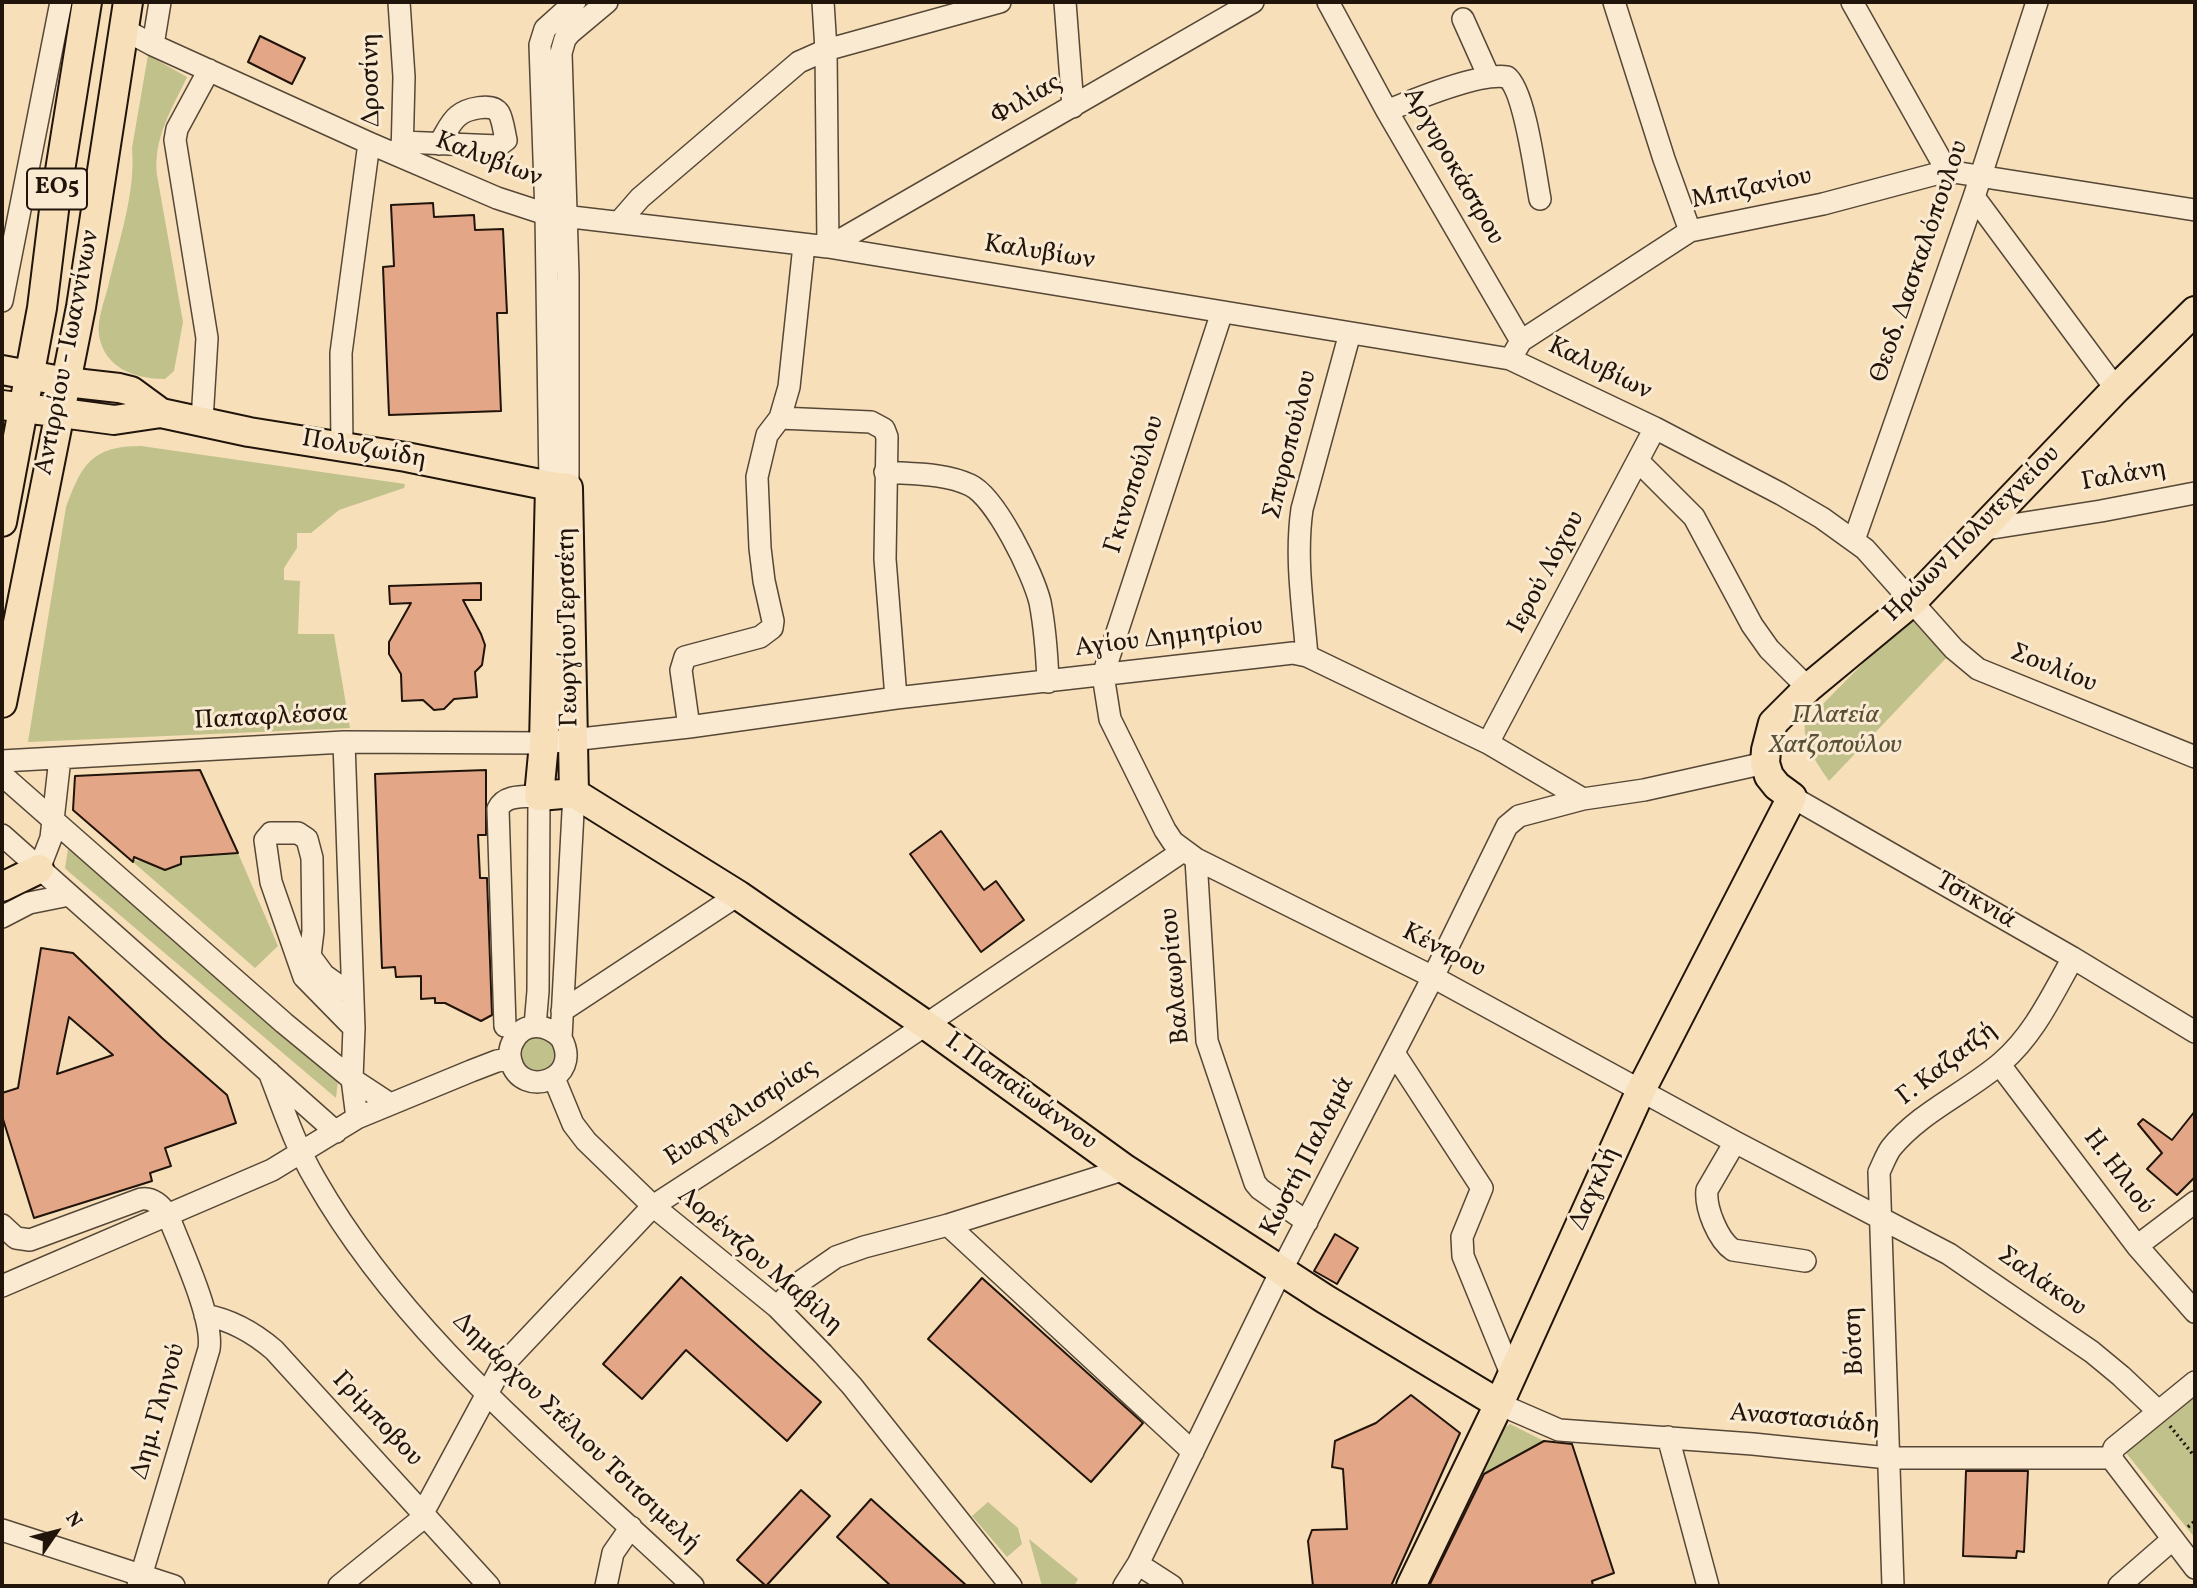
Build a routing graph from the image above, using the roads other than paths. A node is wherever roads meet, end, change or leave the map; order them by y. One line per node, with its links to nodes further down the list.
1 (79, 2): 35 (street); 40 (main road, Αντιρρίου - Ιωαννίνων / ΕΟ5)
2 (160, 2): 16 (street)
3 (399, 2): 24 (street, Δροσίνη)
4 (575, 2): 30 (street)
5 (607, 2): 30 (street)
6 (823, 2): 17 (street)
7 (1000, 2): 17 (street)
8 (1065, 2): 20 (street)
9 (1253, 2): 20 (street, Φιλίας)
10 (1328, 2): 21 (street, Αργυροκάστρου)
11 (1614, 2): 32 (street)
12 (1852, 2): 25 (street)
13 (2037, 2): 26 (street, Θεοδ. Δασκαλόπουλου)
14 (126, 15): 16 (street, Καλυβίων); 41 (main road, Αντιρρίου - Ιωαννίνων / ΕΟ5)
15 (1463, 19): 19 (street)
16 (153, 44): 18 (street, Καλυβίων)
17 (825, 50): 31 (street); 34 (street)
18 (209, 70): 22 (street, Καλυβίων); 47 (street)
19 (1489, 77): 21 (street); 28 (street)
20 (1073, 107): 34 (street, Φιλίας)
21 (1387, 111): 39 (street, Αργυροκάστρου)
22 (369, 143): 24 (street, Καλυβίων); 49 (street)
23 (439, 144): 24 (street)
24 (402, 150): 30 (street, Καλυβίων)
25 (1947, 171): 26 (street, Μπιζανίου); 32 (street, Μπιζανίου)
26 (1981, 177): 27 (street, Θεοδ. Δασκαλόπουλου); 29 (street, Μπιζανίου)
27 (1974, 197): 42 (street); 56 (street, Θεοδ. Δασκαλόπουλου)
28 (1540, 199)
29 (2195, 210)
30 (556, 215): 31 (street, Καλυβίων); 52 (street, ΓεωργίουΤερτσέτη)
31 (620, 221): 33 (street, Καλυβίων)
32 (1690, 231): 39 (street, Μπιζανίου)
33 (804, 245): 34 (street, Καλυβίων); 46 (street)
34 (828, 247): 37 (street, Καλυβίων)
35 (2, 302)
36 (2195, 311): 42 (main road, Ηρώων Πολυτεχνείου)
37 (1222, 312): 38 (street, Καλυβίων); 59 (street, Γκινοπούλου)
38 (1350, 333): 39 (street, Καλυβίων); 58 (street, Σπυροπούλου)
39 (1515, 350): 48 (street, Καλυβίων)
40 (15, 373): 41 (main road); 43 (main road, Αντιρρίου - Ιωαννίνων / ΕΟ5)
41 (66, 382): 44 (main road); 45 (main road, Αντιρρίου - Ιωαννίνων / ΕΟ5)
42 (2116, 389): 55 (main road, Ηρώων Πολυτεχνείου)
43 (13, 407): 45 (main road); 54 (main road, Αντιρρίου - Ιωαννίνων / ΕΟ5)
44 (160, 412): 45 (main road); 47 (main road, Πολυζωίδη)
45 (58, 414): 63 (main road, Αντιρρίου - Ιωαννίνων / ΕΟ5)
46 (780, 418): 51 (street); 64 (street)
47 (202, 421): 49 (main road, Πολυζωίδη)
48 (1655, 428): 50 (street, Ιερού Λόχου); 56 (street, Καλυβίων)
49 (342, 448): 52 (main road, Πολυζωίδη)
50 (1639, 462): 61 (street); 68 (street, Ιερού Λόχου)
51 (885, 472): 60 (street); 62 (street)
52 (559, 487): 65 (main road, ΓεωργίουΤερτσέτη); 67 (main road, ΓεωργίουΤερτσέτη)
53 (2195, 493): 55 (street, Γαλάνη)
54 (2, 522)
55 (1980, 530): 57 (main road, Ηρώων Πολυτεχνείου)
56 (1854, 540): 57 (street, Καλυβίων)
57 (1913, 601): 61 (main road, Ηρώων Πολυτεχνείου); 69 (street, Σουλίου)
58 (1307, 656): 59 (street, Αγίου Δημητρίου); 68 (street, Αγίου Δημητρίου)
59 (1103, 675): 60 (street, Αγίου Δημητρίου); 80 (street, Κέντρου)
60 (1048, 682): 62 (street, Αγίου Δημητρίου)
61 (1808, 688): 72 (main road, Ηρώων Πολυτεχνείου)
62 (896, 698): 64 (street, Αγίου Δημητρίου)
63 (2, 703)
64 (689, 727): 65 (street, Αγίου Δημητρίου)
65 (572, 739): 67 (street, Αγίου Δημητρίου); 74 (main road, ΓεωργίουΤερτσέτη)
66 (344, 742): 67 (street, Παπαφλέσσα); 70 (street, Παπαφλέσσα); 88 (street)
67 (544, 743): 75 (main road, ΓεωργίουΤερτσέτη)
68 (1488, 743): 77 (street, Αγίου Δημητρίου)
69 (2195, 757)
70 (60, 758): 71 (street, Παπαφλέσσα); 78 (street)
71 (2, 761)
72 (1765, 764): 76 (main road, Τσικνιά); 77 (street)
73 (2, 775): 78 (street)
74 (573, 793): 75 (main road); 84 (main road, Ι. Παπαϊωάννου); 89 (street, ΓεωργίουΤερτσέτη)
75 (540, 796): 91 (street); 92 (street, ΓεωργίουΤερτσέτη)
76 (1792, 797): 86 (street, Τσικνιά); 102 (main road, Δαγκλή)
77 (1583, 799): 87 (street, Κωστή Παλαμά)
78 (54, 823): 81 (street); 101 (street)
79 (2, 835): 81 (street, Δημάρχου Στέλιου Τσιτσιμελή)
80 (1190, 855): 87 (street, Κέντρου); 90 (street, Ευαγγελιστρίας); 114 (street, Βαλαωρίτου)
81 (39, 869): 82 (main road); 83 (street, Δημάρχου Στέλιου Τσιτσιμελή)
82 (2, 887)
83 (69, 895): 85 (street); 99 (street, Δημάρχου Στέλιου Τσιτσιμελή)
84 (738, 895): 89 (street); 90 (main road, Ι. Παπαϊωάννου)
85 (2, 917)
86 (2073, 958): 94 (street, Τσικνιά); 98 (street, Γ. Καζατζή)
87 (1433, 977): 96 (street, Κωστή Παλαμά); 102 (street, Κέντρου)
88 (352, 995): 93 (street); 93 (street)
89 (562, 1011): 95 (street, ΓεωργίουΤερτσέτη)
90 (926, 1025): 108 (main road, Ι. Παπαϊωάννου); 111 (street, Ευαγγελιστρίας)
91 (505, 1026)
92 (535, 1026): 95 (street); 97 (street)
93 (354, 1028): 101 (street)
94 (2195, 1032)
95 (561, 1038): 100 (street)
96 (1394, 1053): 114 (street, Κωστή Παλαμά); 124 (street)
97 (510, 1059): 100 (street); 103 (street)
98 (2000, 1065): 113 (street, Γ. Καζατζή); 117 (street, Η. Ηλιού)
99 (269, 1072): 105 (street, Δημάρχου Στέλιου Τσιτσιμελή); 107 (street, Δημάρχου Στέλιου Τσιτσιμελή)
100 (554, 1078): 111 (street, Λορέντζου Μαβίλη)
101 (352, 1079): 103 (street); 104 (street)
102 (1641, 1090): 106 (street, Κέντρου); 124 (main road, Δαγκλή)
103 (390, 1104): 104 (street)
104 (357, 1118): 105 (street)
105 (337, 1132): 107 (street)
106 (1735, 1142): 109 (street, Κέντρου); 118 (street)
107 (301, 1153): 112 (street); 126 (street, Δημάρχου Στέλιου Τσιτσιμελή)
108 (1125, 1169): 116 (street); 119 (main road, Ι. Παπαϊωάννου)
109 (1847, 1202): 113 (street, Σαλάκου)
110 (2195, 1202): 117 (street)
111 (653, 1206): 121 (street, Λορέντζου Μαβίλη); 126 (street, Ευαγγελιστρίας)
112 (168, 1215): 115 (street); 120 (street); 123 (street, Δημ. Γληνού)
113 (1880, 1219): 128 (street, Σαλάκου); 131 (street, Βότση)
114 (1307, 1222): 119 (street, Κωστή Παλαμά)
115 (2, 1224)
116 (948, 1225): 121 (street); 130 (street)
117 (2137, 1246): 122 (street, Η. Ηλιού)
118 (1805, 1261)
119 (1281, 1271): 127 (main road, Ι. Παπαϊωάννου); 130 (street, Κωστή Παλαμά)
120 (2, 1286)
121 (777, 1307): 145 (street, Λορέντζου Μαβίλη)
122 (2195, 1312)
123 (205, 1315): 133 (street, Γρίμποβου); 139 (street, Δημ. Γληνού)
124 (1512, 1376): 127 (main road, Δαγκλή)
125 (2195, 1382): 128 (street)
126 (485, 1394): 133 (street, Ευαγγελιστρίας); 134 (street, Δημάρχου Στέλιου Τσιτσιμελή)
127 (1499, 1404): 129 (street, Αναστασιάδη); 148 (main road, Δαγκλή)
128 (2158, 1411): 132 (street)
129 (1668, 1437): 131 (street, Αναστασιάδη); 149 (street)
130 (1193, 1452): 137 (street, Κωστή Παλαμά)
131 (1888, 1458): 132 (street, Αναστασιάδη); 150 (street, Βότση)
132 (2111, 1458): 136 (street)
133 (423, 1513): 141 (street, Ευαγγελιστρίας); 142 (street, Γρίμποβου)
134 (631, 1527): 143 (street); 144 (street, Δημάρχου Στέλιου Τσιτσιμελή)
135 (2, 1530): 139 (street)
136 (2173, 1539): 138 (street); 151 (street)
137 (1138, 1564): 146 (street, Κωστή Παλαμά); 147 (street)
138 (2195, 1568)
139 (139, 1581): 140 (street)
140 (174, 1586)
141 (339, 1586)
142 (489, 1586)
143 (606, 1586)
144 (693, 1586)
145 (1012, 1586)
146 (1124, 1586)
147 (1172, 1586)
148 (1410, 1586)
149 (1708, 1586)
150 (1893, 1586)
151 (2119, 1586)

